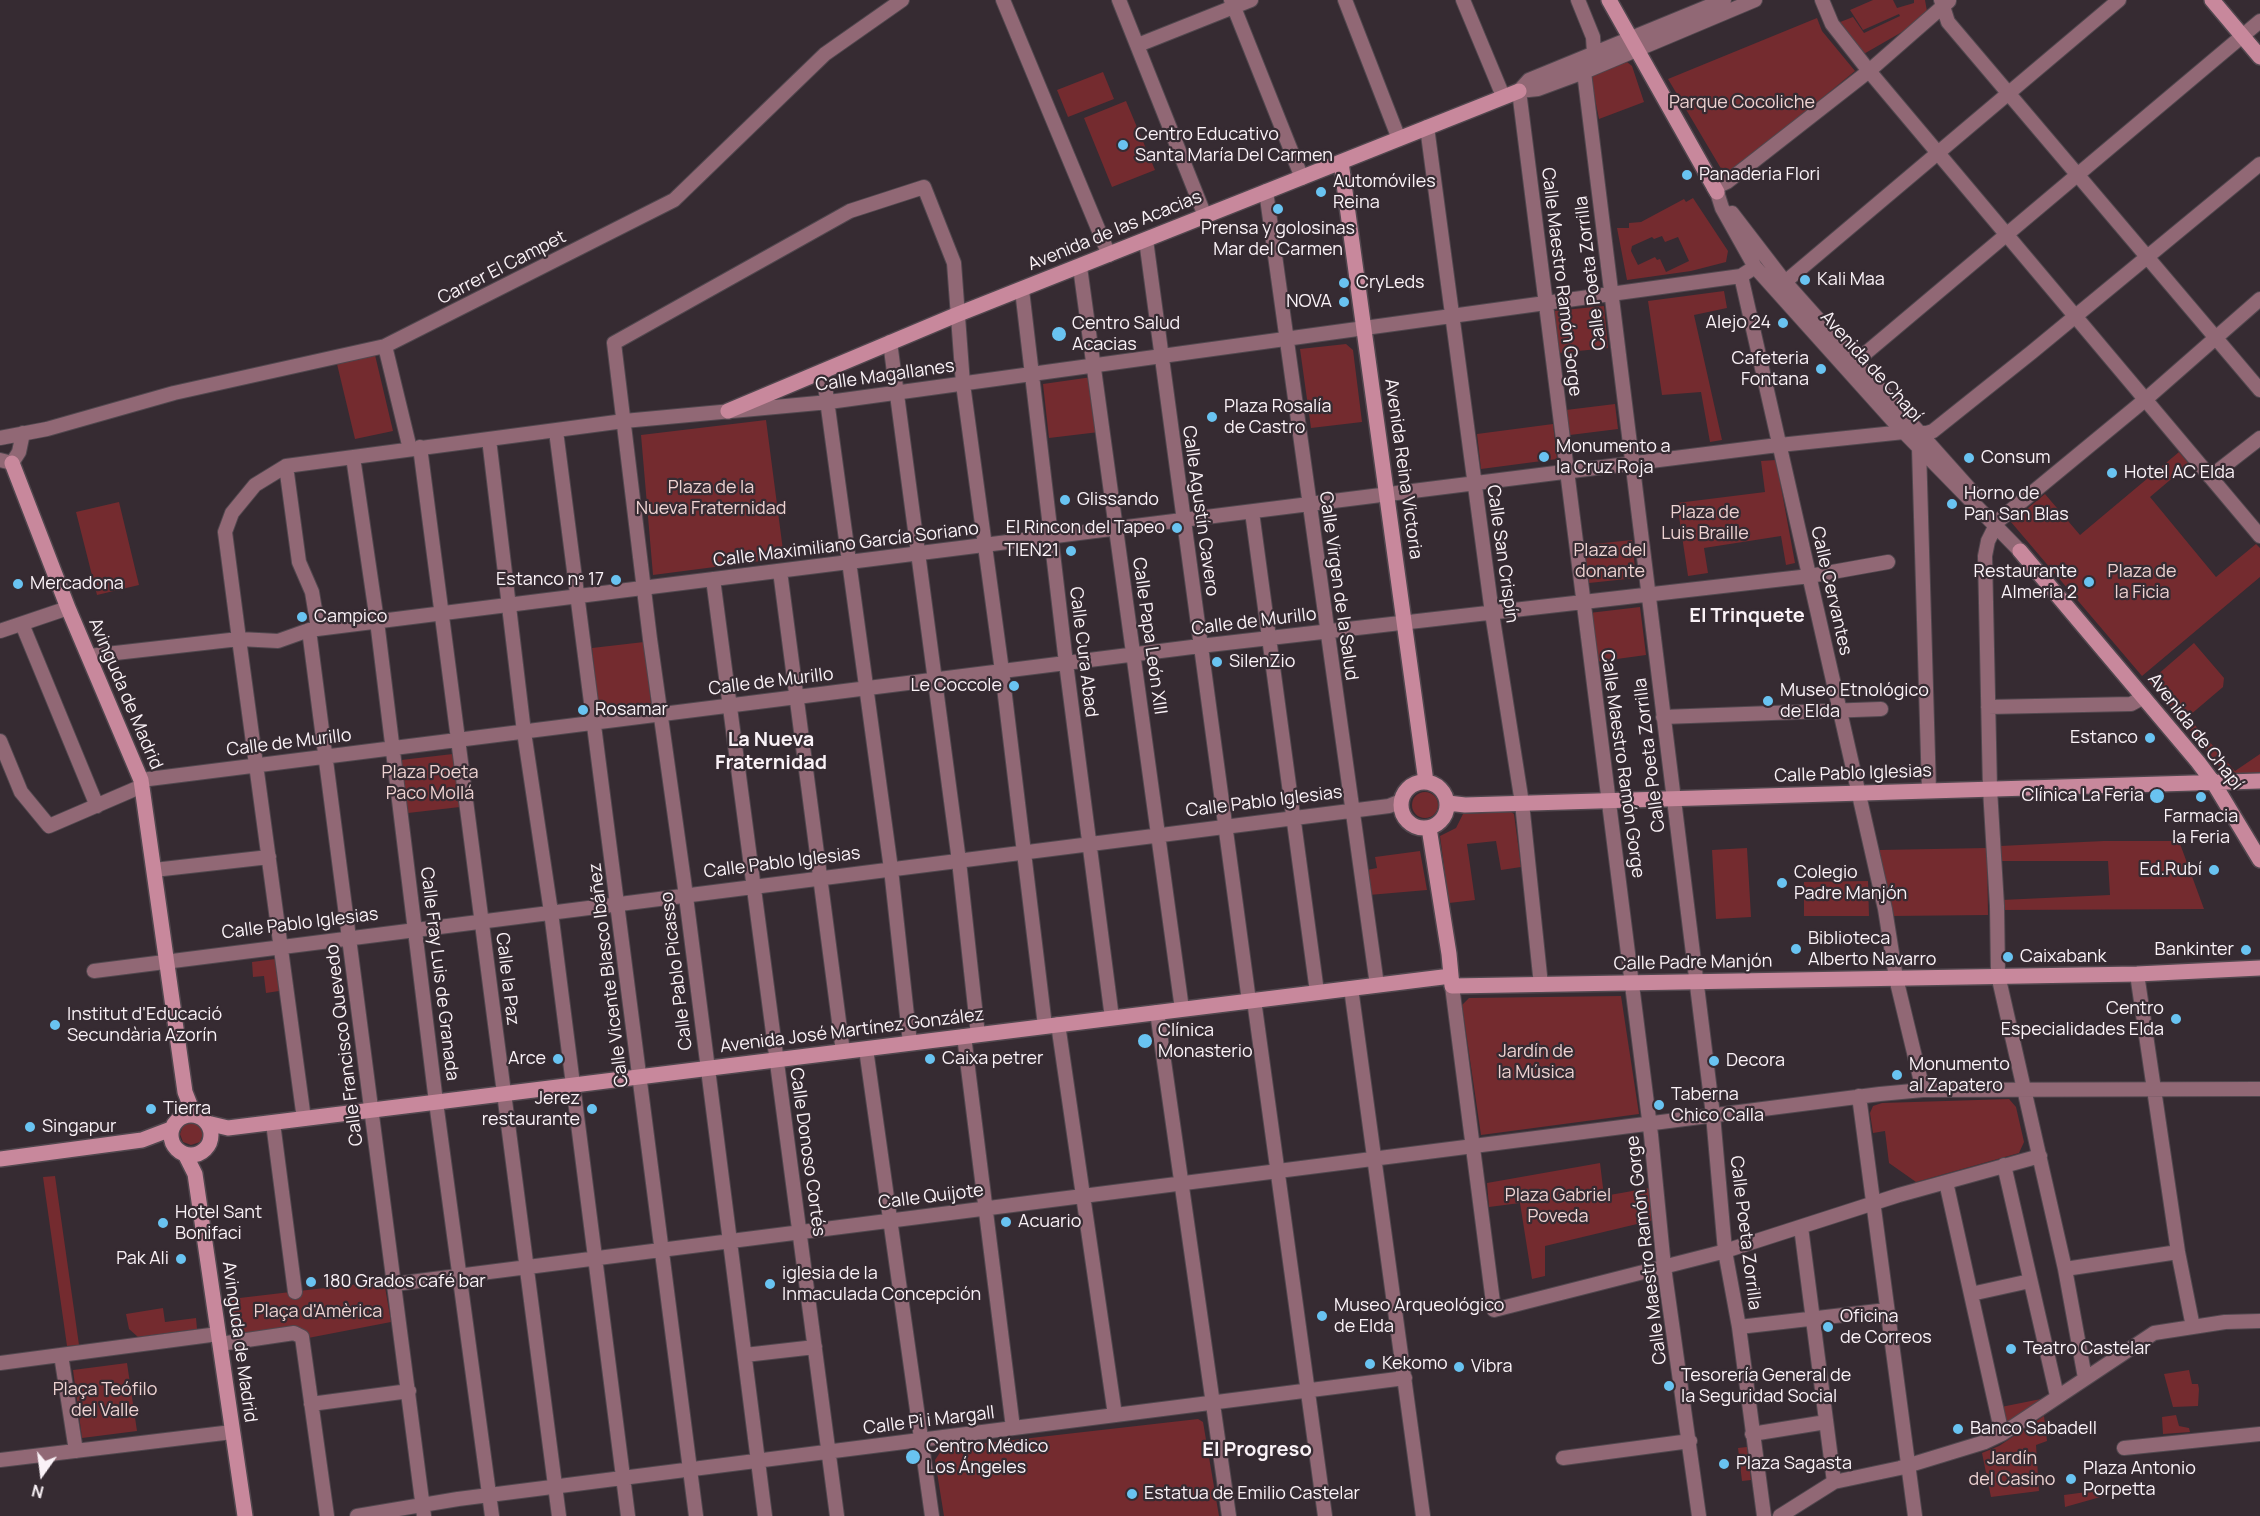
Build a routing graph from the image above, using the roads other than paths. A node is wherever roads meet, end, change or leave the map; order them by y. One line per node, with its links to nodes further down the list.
1 (902, 0): 56 (street, Carrer El Campet)
2 (1003, 0): 39 (street)
3 (1119, 0): 19 (street)
4 (1251, 0): 14 (street)
5 (1345, 0): 28 (street)
6 (1463, 0): 26 (street)
7 (1578, 0): 20 (street)
8 (1724, 0): 18 (street)
9 (1755, 0): 18 (street)
10 (1822, 0): 22 (street)
11 (2119, 0): 25 (street)
12 (2212, 0): 17 (street)
13 (1945, 2): 22 (street); 25 (street)
14 (1232, 3): 19 (street); 33 (street)
15 (1613, 7): 18 (street, Avenida de Chapí)
16 (2260, 21): 17 (street)
17 (2243, 35): 21 (street); 32 (street)
18 (1634, 44): 20 (street, Avenida de las Acacias); 23 (street, Avenida de las Acacias); 34 (street, Avenida de Chapí)
19 (1138, 45): 36 (street)
20 (1594, 53): 24 (street, Avenida de las Acacias)
21 (2260, 57)
22 (1869, 71): 29 (street); 34 (street)
23 (1584, 72): 24 (street, Avenida de las Acacias); 46 (street, Calle Poeta Zorrilla)
24 (1519, 91): 26 (street, Avenida de las Acacias); 48 (street, Calle Maestro Ramón Gorge)
25 (2009, 94): 29 (street); 32 (street)
26 (1503, 96): 27 (street, Avenida de las Acacias)
27 (1427, 128): 28 (street, Avenida de las Acacias); 51 (street, Calle San Crispín)
28 (1399, 139): 30 (street, Avenida de las Acacias)
29 (1940, 151): 37 (street); 44 (street)
30 (1341, 162): 33 (street, Avenida de las Acacias); 52 (street, Avenida Reina Victoria)
31 (2260, 164): 40 (street)
32 (2076, 173): 37 (street); 40 (street)
33 (1302, 178): 35 (street, Avenida de las Acacias)
34 (1715, 190): 42 (street, Avenida de Chapí); 44 (street, Avenida de Chapí)
35 (1266, 191): 36 (street, Avenida de las Acacias); 53 (street, Calle Virgen de la Salud)
36 (1205, 216): 38 (street, Avenida de las Acacias)
37 (2007, 232): 50 (street); 57 (street)
38 (1146, 240): 39 (street, Avenida de las Acacias); 58 (street, Calle Agustín Cavero)
39 (1109, 255): 41 (street, Avenida de las Acacias)
40 (2146, 258): 50 (street); 54 (street)
41 (1080, 267): 45 (street, Avenida de las Acacias); 59 (street, Calle Papa León XIII)
42 (1755, 267): 43 (street); 65 (street, Avenida de Chapí)
43 (1741, 276): 46 (street, Calle Magallanes); 78 (street, Calle Cervantes)
44 (1785, 282): 57 (street, Avenida de Chapí)
45 (1022, 290): 49 (street, Avenida de las Acacias); 61 (street, Calle Cura Abad)
46 (1612, 294): 48 (street, Calle Magallanes); 82 (street, Calle Poeta Zorrilla)
47 (2260, 298): 54 (street)
48 (1546, 303): 51 (street, Calle Magallanes); 84 (street, Calle Maestro Ramón Gorge)
49 (957, 315): 55 (street, Avenida de las Acacias); 62 (street); 69 (street, Calle Pablo Picasso)
50 (2077, 315): 66 (street); 77 (street)
51 (1450, 316): 52 (street, Calle Magallanes); 86 (street, Calle San Crispín)
52 (1363, 328): 53 (street, Calle Magallanes); 87 (street, Avenida Reina Victoria)
53 (1287, 338): 58 (street, Calle Magallanes); 88 (street, Calle Virgen de la Salud)
54 (2213, 338): 63 (street); 66 (street)
55 (890, 342): 60 (street, Avenida de las Acacias); 64 (street)
56 (385, 346): 72 (street, Carrer El Campet); 79 (street, Calle la Paz)
57 (1849, 354): 77 (street, Avenida de Chapí)
58 (1160, 356): 59 (street, Calle Magallanes); 90 (street, Calle Agustín Cavero)
59 (1095, 365): 61 (street, Calle Magallanes); 92 (street, Calle Papa León XIII)
60 (823, 371): 67 (street); 68 (street, Avenida de las Acacias)
61 (1033, 374): 62 (street, Calle Magallanes); 94 (street, Calle Cura Abad)
62 (963, 384): 64 (street, Calle Magallanes); 95 (street)
63 (2260, 390)
64 (897, 393): 67 (street, Calle Magallanes); 97 (street)
65 (1870, 396): 71 (street, Avenida de Chapí); 73 (street)
66 (2146, 399): 85 (street); 91 (street)
67 (830, 402): 68 (street, Calle Magallanes); 98 (street)
68 (728, 411): 69 (street, Calle Magallanes)
69 (624, 421): 70 (street, Calle Magallanes); 103 (street, Calle Pablo Picasso)
70 (556, 431): 76 (street, Calle Magallanes); 105 (street, Calle Vicente Blasco Ibáñez)
71 (1904, 432): 73 (street, Calle Maximiliano García Soriano); 77 (street, Calle Maximiliano García Soriano)
72 (23, 433): 74 (street, Carrer El Campet); 81 (street, Avinguda de Madrid)
73 (1869, 436): 78 (street, Calle Maximiliano García Soriano)
74 (0, 438)
75 (2260, 438): 85 (street)
76 (489, 439): 79 (street, Calle Magallanes); 107 (street)
77 (1920, 441): 91 (street, Avenida de Chapí); 146 (street)
78 (1778, 445): 82 (street, Calle Maximiliano García Soriano); 101 (street, Calle Cervantes)
79 (415, 448): 80 (street, Calle Magallanes); 109 (street, Calle la Paz)
80 (353, 457): 83 (street, Calle Magallanes); 111 (street, Calle Fray Luis de Granada)
81 (6, 462): 108 (street, Avinguda de Madrid)
82 (1631, 464): 84 (street, Calle Maximiliano García Soriano); 104 (street, Calle Poeta Zorrilla)
83 (286, 466): 114 (street, Calle Francisco Quevedo); 118 (street)
84 (1567, 472): 86 (street, Calle Maximiliano García Soriano); 106 (street, Calle Maestro Ramón Gorge)
85 (2210, 477): 93 (street)
86 (1475, 484): 87 (street, Calle Maximiliano García Soriano); 110 (street, Calle San Crispín)
87 (1387, 496): 88 (street, Calle Maximiliano García Soriano); 112 (street, Avenida Reina Victoria)
88 (1308, 505): 89 (street, Calle Maximiliano García Soriano); 116 (street, Calle Virgen de la Salud)
89 (1252, 512): 90 (street, Calle Maximiliano García Soriano); 117 (street)
90 (1183, 521): 92 (street, Calle Maximiliano García Soriano); 119 (street, Calle Agustín Cavero)
91 (1996, 524): 96 (street, Avenida de Chapí); 129 (street)
92 (1116, 529): 94 (street, Calle Maximiliano García Soriano); 120 (street, Calle Papa León XIII)
93 (2260, 536)
94 (1051, 537): 95 (street, Calle Maximiliano García Soriano); 122 (street, Calle Cura Abad)
95 (985, 545): 97 (street, Calle Maximiliano García Soriano); 123 (street)
96 (2020, 551): 126 (street, Avenida de Chapí)
97 (920, 554): 98 (street, Calle Maximiliano García Soriano); 124 (street)
98 (849, 562): 100 (street, Calle Maximiliano García Soriano); 125 (street)
99 (1888, 562): 101 (street, Calle de Murillo)
100 (780, 571): 102 (street, Calle Maximiliano García Soriano); 127 (street)
101 (1810, 576): 104 (street, Calle de Murillo); 130 (street, Calle Cervantes)
102 (713, 579): 103 (street, Calle Maximiliano García Soriano); 128 (street, Calle Donoso Cortés)
103 (645, 588): 105 (street, Calle Maximiliano García Soriano); 132 (street, Calle Pablo Picasso)
104 (1648, 595): 106 (street, Calle de Murillo); 133 (street, Calle Poeta Zorrilla)
105 (578, 596): 107 (street, Calle Maximiliano García Soriano); 134 (street, Calle Vicente Blasco Ibáñez)
106 (1582, 602): 110 (street, Calle de Murillo); 149 (street, Calle Maestro Ramón Gorge)
107 (508, 605): 109 (street, Calle Maximiliano García Soriano); 135 (street)
108 (68, 608): 113 (street); 121 (street, Avinguda de Madrid)
109 (442, 613): 111 (street, Calle Maximiliano García Soriano); 136 (street, Calle la Paz)
110 (1492, 613): 112 (street, Calle de Murillo); 152 (street, Calle San Crispín)
111 (377, 621): 114 (street, Calle Maximiliano García Soriano); 138 (street, Calle Fray Luis de Granada)
112 (1406, 622): 116 (street, Calle de Murillo); 142 (street, Avenida Reina Victoria)
113 (22, 624): 115 (street); 153 (street)
114 (313, 629): 118 (street, Calle Maximiliano García Soriano); 139 (street, Calle Francisco Quevedo)
115 (0, 631)
116 (1326, 632): 117 (street, Calle de Murillo); 154 (street, Calle Virgen de la Salud)
117 (1268, 638): 119 (street, Calle de Murillo); 155 (street)
118 (239, 639): 121 (street, Calle Maximiliano García Soriano); 140 (street)
119 (1200, 646): 120 (street, Calle de Murillo); 156 (street, Calle Agustín Cavero)
120 (1134, 654): 122 (street, Calle de Murillo); 158 (street, Calle Papa León XIII)
121 (89, 656): 144 (street, Avinguda de Madrid)
122 (1066, 663): 123 (street, Calle de Murillo); 159 (street, Calle Cura Abad)
123 (1002, 671): 124 (street, Calle de Murillo); 160 (street)
124 (936, 680): 125 (street, Calle de Murillo); 163 (street)
125 (867, 688): 127 (street, Calle de Murillo); 164 (street)
126 (2144, 697): 129 (street); 143 (street, Avenida de Chapí)
127 (796, 698): 128 (street, Calle de Murillo); 166 (street)
128 (730, 706): 132 (street, Calle de Murillo); 167 (street, Calle Donoso Cortés)
129 (1988, 707): 145 (street)
130 (1840, 709): 131 (street); 133 (street); 147 (street, Calle Cervantes)
131 (1881, 709)
132 (660, 715): 134 (street, Calle de Murillo); 168 (street, Calle Pablo Picasso)
133 (1663, 717): 148 (street, Calle Poeta Zorrilla)
134 (595, 723): 135 (street, Calle de Murillo); 169 (street, Calle Vicente Blasco Ibáñez)
135 (524, 732): 136 (street, Calle de Murillo); 170 (street)
136 (458, 740): 138 (street, Calle de Murillo); 171 (street, Calle la Paz)
137 (0, 741): 153 (street, Calle de Murillo)
138 (392, 748): 139 (street, Calle de Murillo); 172 (street, Calle Fray Luis de Granada)
139 (326, 756): 140 (street, Calle de Murillo); 173 (street, Calle Francisco Quevedo)
140 (256, 765): 144 (street, Calle de Murillo); 161 (street)
141 (2260, 781): 143 (street, Calle Pablo Iglesias)
142 (1426, 782): 150 (street); 151 (street)
143 (2213, 782): 145 (street, Calle Pablo Iglesias); 162 (street, Avenida de Chapí)
144 (142, 783): 153 (street, Calle de Murillo); 165 (street, Avinguda de Madrid)
145 (1990, 789): 146 (street, Calle Pablo Iglesias); 179 (street)
146 (1929, 791): 147 (street, Calle Pablo Iglesias)
147 (1858, 793): 148 (street, Calle Pablo Iglesias); 180 (street, Calle Cervantes)
148 (1674, 799): 149 (street, Calle Pablo Iglesias); 182 (street, Calle Poeta Zorrilla)
149 (1608, 800): 152 (street, Calle Pablo Iglesias); 185 (street, Calle Maestro Ramón Gorge)
150 (1401, 801): 154 (street, Calle Pablo Iglesias); 157 (street)
151 (1448, 803): 152 (street, Calle Pablo Iglesias); 157 (street)
152 (1522, 803): 184 (street, Calle San Crispín)
153 (97, 806)
154 (1352, 811): 155 (street, Calle Pablo Iglesias); 183 (street, Calle Virgen de la Salud)
155 (1293, 819): 156 (street, Calle Pablo Iglesias); 187 (street)
156 (1226, 826): 158 (street, Calle Pablo Iglesias); 188 (street, Calle Agustín Cavero)
157 (1429, 828): 181 (street)
158 (1157, 836): 159 (street, Calle Pablo Iglesias); 189 (street, Calle Papa León XIII)
159 (1090, 844): 160 (street, Calle Pablo Iglesias); 191 (street, Calle Cura Abad)
160 (1023, 853): 163 (street, Calle Pablo Iglesias); 192 (street)
161 (269, 857): 165 (street); 174 (street)
162 (2260, 860)
163 (959, 861): 164 (street, Calle Pablo Iglesias); 193 (street)
164 (891, 869): 166 (street, Calle Pablo Iglesias); 194 (street)
165 (154, 870): 175 (street, Avinguda de Madrid)
166 (819, 878): 167 (street, Calle Pablo Iglesias); 196 (street)
167 (753, 886): 168 (street, Calle Pablo Iglesias); 197 (street, Calle Donoso Cortés)
168 (686, 894): 169 (street, Calle Pablo Iglesias); 198 (street, Calle Pablo Picasso)
169 (619, 903): 170 (street, Calle Pablo Iglesias); 199 (street, Calle Vicente Blasco Ibáñez)
170 (551, 912): 171 (street, Calle Pablo Iglesias); 200 (street)
171 (482, 921): 172 (street, Calle Pablo Iglesias); 205 (street, Calle la Paz)
172 (415, 929): 173 (street, Calle Pablo Iglesias); 207 (street, Calle Fray Luis de Granada)
173 (350, 937): 174 (street, Calle Pablo Iglesias); 208 (street, Calle Francisco Quevedo)
174 (281, 946): 175 (street, Calle Pablo Iglesias); 210 (street)
175 (166, 960): 177 (street, Calle Pablo Iglesias); 214 (street, Avinguda de Madrid)
176 (2260, 968): 178 (street, Calle Padre Manjón)
177 (94, 971)
178 (2137, 974): 179 (street, Calle Padre Manjón); 202 (street)
179 (1998, 975): 180 (street, Calle Padre Manjón); 201 (street)
180 (1896, 978): 182 (street, Calle Padre Manjón); 204 (street, Calle Cervantes)
181 (1451, 981): 183 (street, Avenida José Martínez González); 184 (street, Calle Padre Manjón); 216 (street)
182 (1696, 983): 185 (street, Calle Padre Manjón); 209 (street, Calle Poeta Zorrilla)
183 (1377, 985): 186 (street, Avenida José Martínez González)
184 (1541, 985): 185 (street, Calle Padre Manjón)
185 (1631, 985): 211 (street, Calle Maestro Ramón Gorge)
186 (1351, 988): 187 (street, Avenida José Martínez González); 219 (street)
187 (1317, 992): 188 (street, Avenida José Martínez González)
188 (1252, 1000): 189 (street, Avenida José Martínez González); 222 (street, Calle Agustín Cavero)
189 (1182, 1009): 190 (street, Avenida José Martínez González)
190 (1157, 1012): 191 (street, Avenida José Martínez González); 225 (street)
191 (1112, 1018): 192 (street, Avenida José Martínez González)
192 (1052, 1025): 193 (street, Avenida José Martínez González); 226 (street)
193 (971, 1035): 194 (street, Avenida José Martínez González); 228 (street)
194 (910, 1043): 195 (street, Avenida José Martínez González)
195 (866, 1049): 196 (street, Avenida José Martínez González); 229 (street)
196 (843, 1052): 197 (street, Avenida José Martínez González)
197 (776, 1060): 198 (street, Avenida José Martínez González); 231 (street, Calle Donoso Cortés)
198 (707, 1068): 199 (street, Avenida José Martínez González); 232 (street, Calle Pablo Picasso)
199 (639, 1077): 200 (street, Avenida José Martínez González); 233 (street, Calle Vicente Blasco Ibáñez)
200 (574, 1085): 205 (street, Avenida José Martínez González); 236 (street)
201 (2025, 1089): 202 (street, Calle Quijote); 204 (street, Calle Quijote); 218 (street)
202 (2156, 1089): 203 (street, Calle Quijote); 235 (street)
203 (2260, 1089)
204 (1923, 1090): 206 (street, Calle Quijote)
205 (504, 1094): 207 (street, Avenida José Martínez González); 237 (street, Calle la Paz)
206 (1859, 1096): 209 (street, Calle Quijote); 227 (street)
207 (436, 1102): 208 (street, Avenida José Martínez González); 240 (street, Calle Fray Luis de Granada)
208 (370, 1111): 210 (street, Avenida José Martínez González); 242 (street, Calle Francisco Quevedo)
209 (1713, 1115): 211 (street, Calle Quijote); 234 (street, Calle Poeta Zorrilla)
210 (304, 1119): 212 (street, Avenida José Martínez González)
211 (1649, 1123): 216 (street, Calle Quijote); 238 (street, Calle Maestro Ramón Gorge)
212 (266, 1124): 213 (street, Avenida José Martínez González); 243 (street)
213 (228, 1128): 214 (street); 215 (street)
214 (185, 1130): 215 (street); 217 (street); 220 (street); 223 (street, Avinguda de Madrid)
215 (210, 1139): 217 (street, Avinguda de Madrid)
216 (1472, 1146): 219 (street, Calle Quijote); 238 (street)
217 (201, 1152): 223 (street, Avinguda de Madrid)
218 (2040, 1156): 221 (street); 239 (street)
219 (1375, 1158): 222 (street, Calle Quijote); 255 (street)
220 (0, 1159)
221 (2004, 1166): 224 (street); 241 (street)
222 (1277, 1171): 225 (street, Calle Quijote); 258 (street, Calle Agustín Cavero)
223 (195, 1174): 250 (street, Avinguda de Madrid)
224 (1946, 1182): 227 (street); 244 (street)
225 (1181, 1183): 226 (street, Calle Quijote); 260 (street)
226 (1083, 1196): 228 (street, Calle Quijote); 262 (street)
227 (1872, 1204): 230 (street); 245 (street)
228 (986, 1208): 229 (street, Calle Quijote); 264 (street)
229 (890, 1220): 231 (street, Calle Quijote); 269 (street)
230 (1801, 1227): 234 (street); 246 (street)
231 (800, 1232): 232 (street, Calle Quijote); 251 (street, Calle Donoso Cortés)
232 (730, 1241): 233 (street, Calle Quijote); 253 (street, Calle Pablo Picasso)
233 (662, 1250): 236 (street, Calle Quijote); 278 (street, Calle Vicente Blasco Ibáñez)
234 (1725, 1251): 238 (street); 248 (street, Calle Poeta Zorrilla)
235 (2178, 1252): 239 (street); 249 (street)
236 (596, 1258): 237 (street, Calle Quijote); 279 (street)
237 (526, 1267): 240 (street, Calle Quijote); 281 (street, Calle la Paz)
238 (1664, 1267): 270 (street, Calle Maestro Ramón Gorge)
239 (2065, 1269): 256 (street)
240 (460, 1276): 242 (street, Calle Quijote); 282 (street, Calle Fray Luis de Granada)
241 (2030, 1281): 244 (street); 259 (street)
242 (395, 1284): 257 (street, Calle Francisco Quevedo)
243 (295, 1292)
244 (1971, 1294): 267 (street)
245 (1887, 1310): 246 (street); 277 (street)
246 (1813, 1318): 248 (street); 263 (street)
247 (2260, 1321): 249 (street)
248 (1739, 1327): 266 (street, Calle Poeta Zorrilla)
249 (2193, 1327): 256 (street)
250 (219, 1339): 252 (street); 261 (street); 265 (street, Avinguda de Madrid)
251 (815, 1347): 253 (street); 273 (street, Calle Donoso Cortés)
252 (61, 1354): 254 (street); 272 (street)
253 (745, 1355): 276 (street, Calle Pablo Picasso)
254 (0, 1363)
255 (1405, 1378): 258 (street, Calle Pi i Margall); 297 (street)
256 (2085, 1378): 259 (street)
257 (409, 1390): 261 (street); 284 (street, Calle Francisco Quevedo)
258 (1307, 1391): 260 (street, Calle Pi i Margall); 296 (street, Calle Agustín Cavero)
259 (2057, 1396): 267 (street)
260 (1213, 1403): 262 (street, Calle Pi i Margall); 295 (street)
261 (311, 1404): 286 (street)
262 (1115, 1415): 264 (street, Calle Pi i Margall)
263 (1826, 1422): 266 (street); 280 (street)
264 (1013, 1428): 269 (street, Calle Pi i Margall)
265 (232, 1432): 272 (street); 285 (street, Avinguda de Madrid)
266 (1752, 1434): 298 (street)
267 (2002, 1434): 277 (street)
268 (2260, 1434): 271 (street)
269 (921, 1440): 273 (street, Calle Pi i Margall); 294 (street)
270 (1690, 1441): 274 (street); 283 (street)
271 (2124, 1448)
272 (75, 1451): 275 (street)
273 (829, 1452): 276 (street, Calle Pi i Margall); 293 (street, Calle Donoso Cortés)
274 (1563, 1458)
275 (0, 1460)
276 (758, 1461): 278 (street, Calle Pi i Margall); 292 (street, Calle Pablo Picasso)
277 (1909, 1466): 280 (street); 300 (street)
278 (690, 1470): 279 (street, Calle Pi i Margall); 291 (street, Calle Vicente Blasco Ibáñez)
279 (624, 1478): 281 (street, Calle Pi i Margall); 290 (street)
280 (1833, 1482): 299 (street)
281 (555, 1487): 282 (street, Calle Pi i Margall); 289 (street, Calle la Paz)
282 (489, 1495): 284 (street, Calle Pi i Margall); 288 (street, Calle Fray Luis de Granada)
283 (1698, 1509)
284 (424, 1510): 287 (street, Calle Pi i Margall)
285 (245, 1516)
286 (327, 1516)
287 (357, 1516)
288 (492, 1516)
289 (559, 1516)
290 (628, 1516)
291 (696, 1516)
292 (765, 1516)
293 (837, 1516)
294 (932, 1516)
295 (1229, 1516)
296 (1324, 1516)
297 (1424, 1516)
298 (1764, 1516)
299 (1780, 1516)
300 (1915, 1516)

